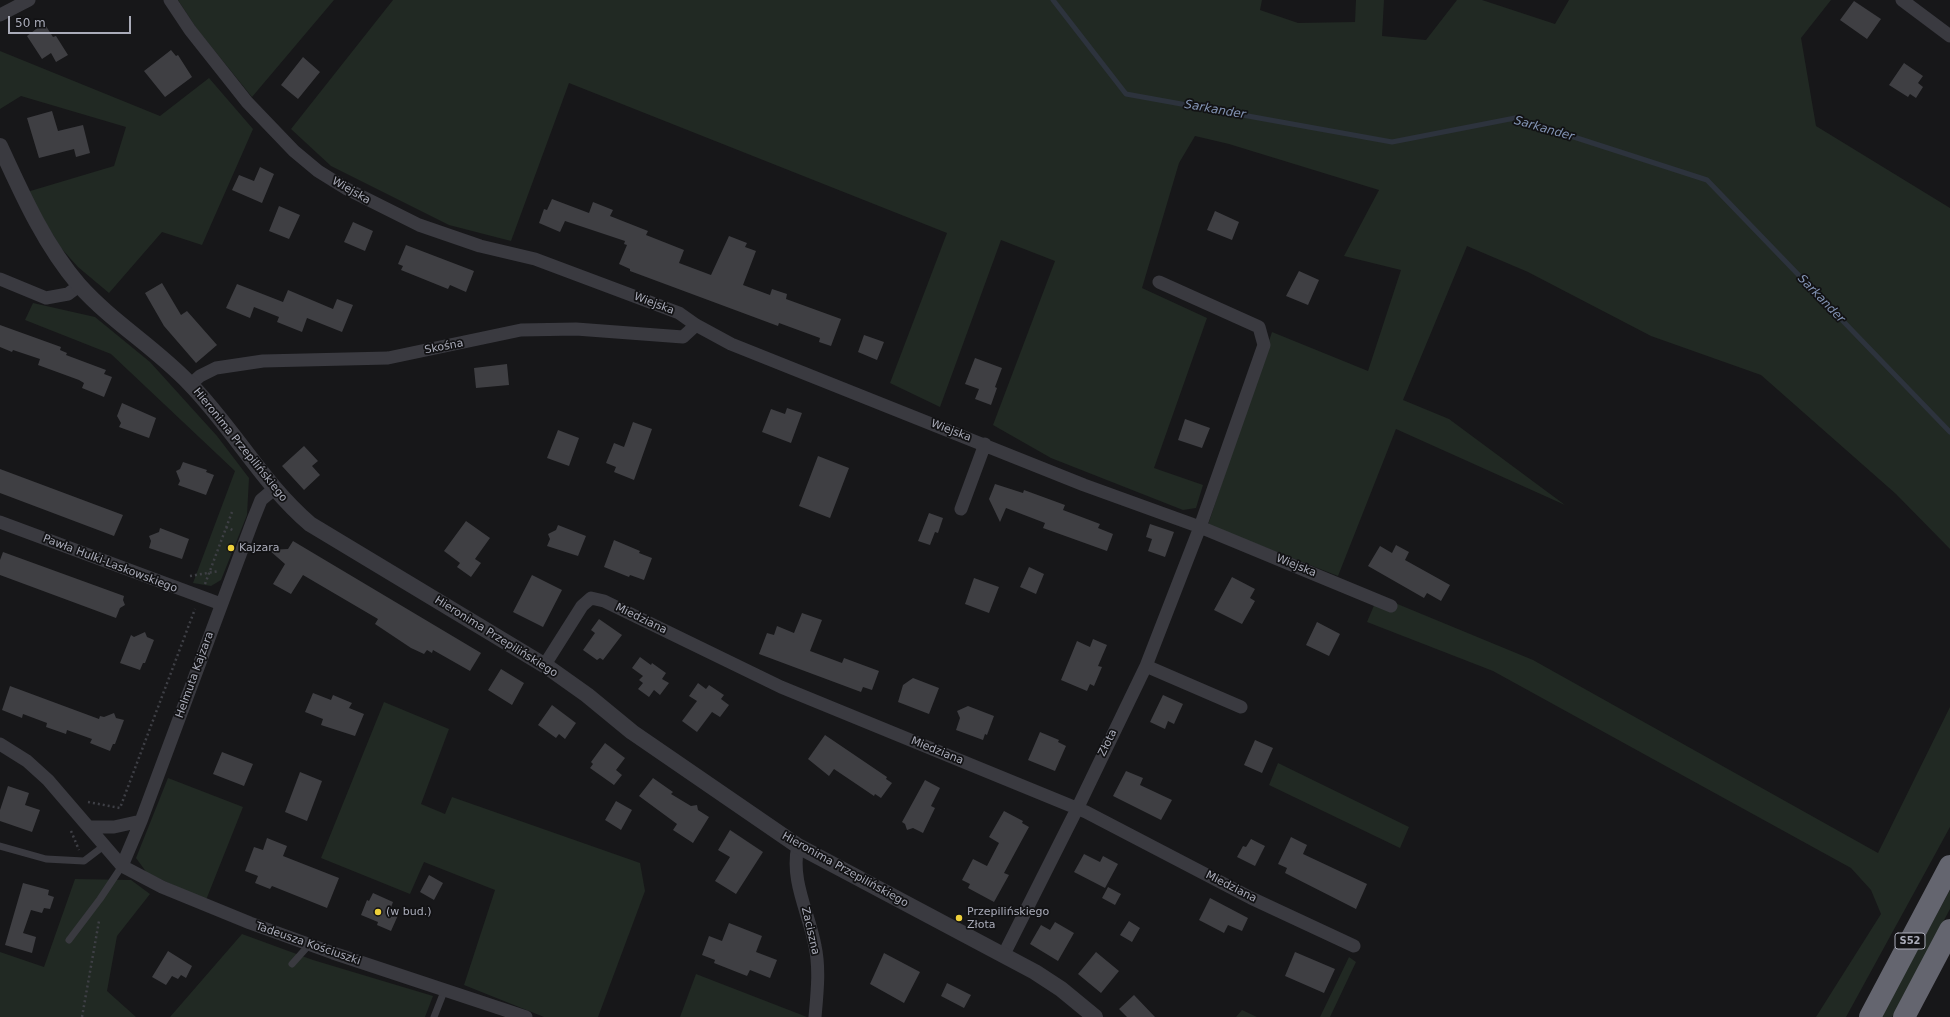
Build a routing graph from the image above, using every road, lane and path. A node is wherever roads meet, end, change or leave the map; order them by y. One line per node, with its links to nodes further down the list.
1 (29, 0): 4 (street)
2 (170, 0): 10 (street, Wiejska)
3 (1902, 0): 5 (street)
4 (0, 14)
5 (1950, 36)
6 (0, 146): 9 (street, Hieronima Przepilińskiego)
7 (0, 279): 9 (street)
8 (1159, 282): 18 (street)
9 (80, 285): 11 (street, Hieronima Przepilińskiego)
10 (696, 325): 11 (street, Skośna); 12 (street, Wiejska)
11 (191, 384): 13 (street, Hieronima Przepilińskiego)
12 (985, 444): 14 (street); 18 (street, Wiejska)
13 (274, 489): 24 (street, Helmuta Kajzara); 26 (street, Hieronima Przepilińskiego)
14 (961, 509)
15 (232, 512): 17 (path)
16 (0, 522): 23 (street, Pawła Hulki-Laskowskiego)
17 (226, 527): 19 (path); 21 (path)
18 (1200, 527): 25 (street, Wiejska); 27 (street, Złota)
19 (234, 538)
20 (222, 570): 21 (path)
21 (209, 573): 22 (path); 23 (path)
22 (186, 577)
23 (199, 597): 24 (street, Pawła Hulki-Laskowskiego); 30 (path)
24 (221, 604): 32 (street, Helmuta Kajzara)
25 (1392, 606)
26 (544, 666): 31 (street, Miedziana); 36 (street, Hieronima Przepilińskiego)
27 (1146, 666): 28 (street); 31 (street, Złota)
28 (1241, 708)
29 (0, 744): 33 (street, Tadeusza Kościuszki)
30 (84, 798)
31 (1077, 809): 43 (street, Miedziana); 44 (street, Złota)
32 (141, 822): 33 (street); 37 (street, Helmuta Kajzara)
33 (89, 827): 34 (street, Tadeusza Kościuszki)
34 (104, 845): 35 (lane); 37 (street, Tadeusza Kościuszki)
35 (0, 846)
36 (798, 846): 44 (street, Hieronima Przepilińskiego); 50 (street, Zaciszna)
37 (122, 866): 39 (lane); 42 (street, Tadeusza Kościuszki)
38 (1950, 866): 52 (highway, S52)
39 (100, 900): 41 (lane); 47 (path)
40 (1950, 930): 53 (highway, S52)
41 (69, 940)
42 (309, 944): 45 (lane); 46 (street, Tadeusza Kościuszki)
43 (1354, 946)
44 (1004, 954): 51 (street, Hieronima Przepilińskiego)
45 (292, 964)
46 (445, 989): 48 (lane); 49 (street, Tadeusza Kościuszki)
47 (82, 1017)
48 (434, 1017)
49 (526, 1017)
50 (815, 1017)
51 (1096, 1017)
52 (1870, 1017)
53 (1904, 1017)

